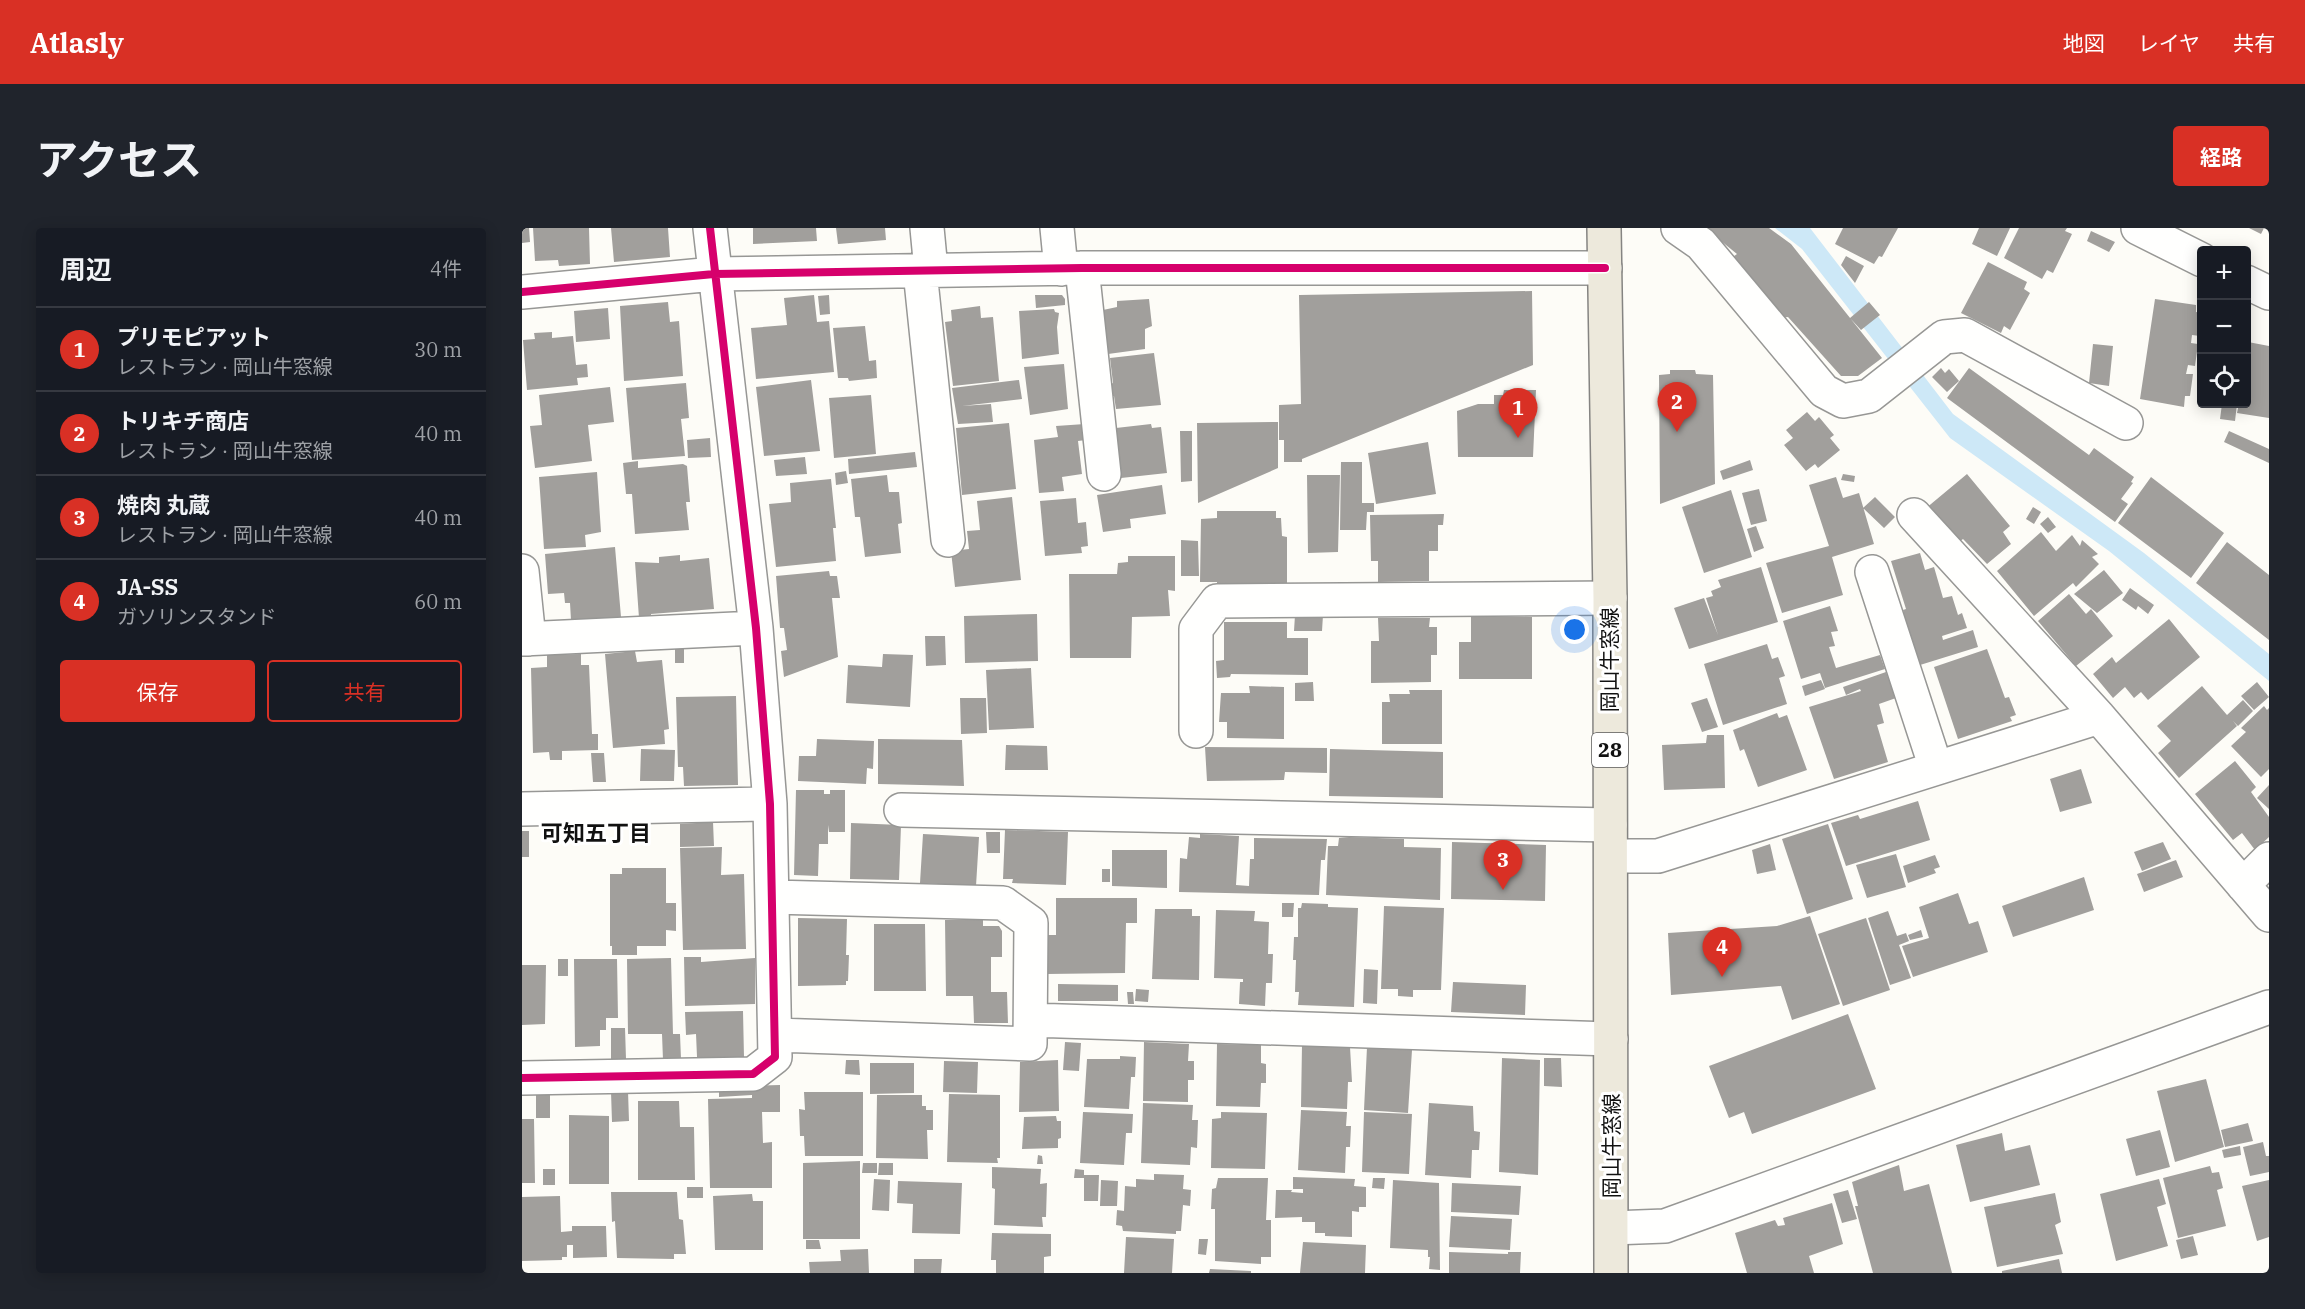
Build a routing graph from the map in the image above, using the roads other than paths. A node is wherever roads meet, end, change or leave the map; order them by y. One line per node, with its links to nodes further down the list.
1 (710, 228): 11 (street)
2 (927, 228): 10 (street)
3 (1057, 228): 9 (street)
4 (1604, 228): 8 (main road, 岡山牛窓線 / 28)
5 (1678, 228): 15 (street)
6 (2138, 228): 7 (street)
7 (2197, 258)
8 (1605, 268): 9 (street); 21 (main road, 岡山牛窓線 / 28)
9 (1072, 269): 10 (street); 16 (street)
10 (925, 271): 11 (street); 18 (street)
11 (714, 274): 13 (street); 22 (street)
12 (2251, 284): 14 (street)
13 (522, 292)
14 (2269, 293)
15 (2126, 423)
16 (1104, 474)
17 (1914, 515): 24 (street)
18 (948, 540)
19 (522, 571): 23 (street)
20 (1872, 572): 26 (street)
21 (1610, 598): 25 (street); 30 (main road, 岡山牛窓線 / 28)
22 (756, 628): 23 (street); 27 (street)
23 (525, 639)
24 (2099, 717): 26 (street); 32 (street)
25 (1196, 731)
26 (1936, 768): 30 (street)
27 (770, 804): 28 (street); 33 (street)
28 (522, 809)
29 (901, 810): 30 (street)
30 (1610, 840): 38 (main road, 岡山牛窓線 / 28)
31 (2269, 859): 32 (street)
32 (2243, 885): 34 (street)
33 (772, 897): 36 (street); 37 (street)
34 (2269, 915)
35 (2269, 1007): 40 (street)
36 (1030, 1020): 37 (street); 38 (street)
37 (776, 1035): 39 (street)
38 (1611, 1039): 40 (main road, 岡山牛窓線 / 28)
39 (522, 1078)
40 (1612, 1228): 41 (main road, 岡山牛窓線 / 28)
41 (1611, 1273)

